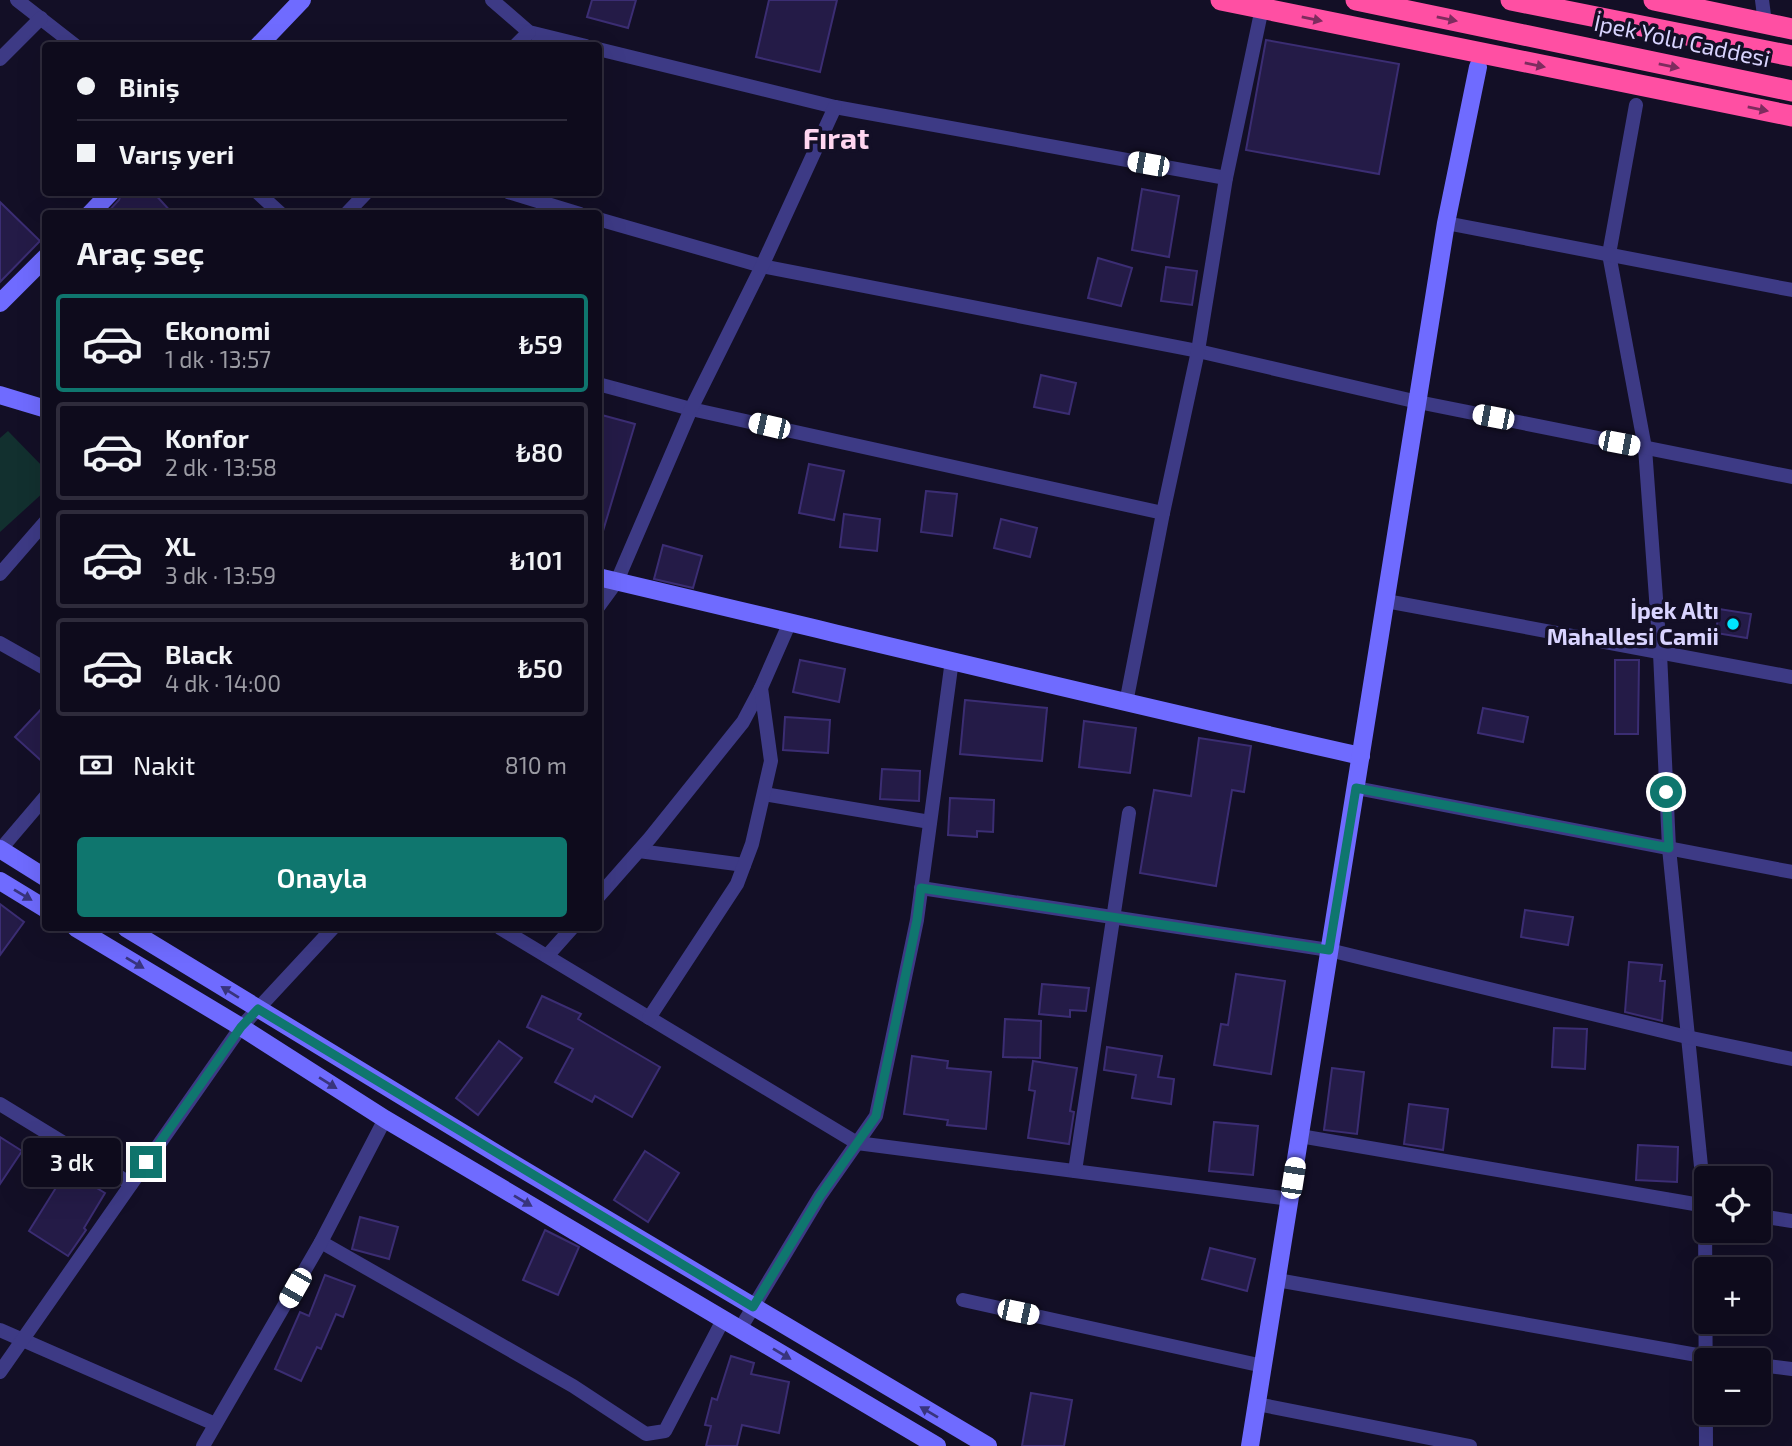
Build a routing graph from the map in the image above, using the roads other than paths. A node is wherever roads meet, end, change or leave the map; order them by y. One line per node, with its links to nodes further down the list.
1 (17, 0): 10 (street)
2 (302, 0): 15 (street)
3 (492, 0): 13 (street)
4 (1221, 0): 9 (highway)
5 (1356, 0): 22 (highway, İpek Yolu Caddesi, one-way to 22)
6 (1511, 0): 19 (highway, İpek Yolu Caddesi)
7 (1654, 0): 11 (highway)
8 (1762, 0): 11 (street)
9 (1262, 8): 25 (highway, one-way to 25); 26 (street)
10 (41, 18): 14 (street); 20 (street)
11 (1765, 23): 12 (highway)
12 (1792, 29)
13 (529, 32): 16 (street); 17 (street)
14 (71, 42)
15 (262, 42)
16 (519, 42)
17 (570, 42)
18 (602, 50): 24 (street)
19 (1792, 55)
20 (0, 59)
21 (1478, 67): 36 (street)
22 (1792, 90)
23 (1636, 105): 37 (street)
24 (835, 107): 26 (street); 39 (street)
25 (1792, 116)
26 (1226, 178): 42 (street)
27 (107, 196): 31 (street)
28 (261, 196): 32 (street)
29 (363, 196): 33 (street)
30 (521, 196): 34 (street)
31 (94, 210)
32 (277, 210)
33 (350, 210)
34 (567, 210)
35 (602, 220): 39 (street)
36 (1447, 223): 37 (street); 45 (street)
37 (1609, 254): 40 (street); 48 (street)
38 (42, 261): 41 (street)
39 (762, 266): 42 (street); 47 (street)
40 (1792, 290)
41 (0, 303)
42 (1198, 351): 45 (street); 50 (street)
43 (602, 385): 47 (street)
44 (0, 396): 46 (street)
45 (1418, 402): 48 (street); 55 (street)
46 (42, 408)
47 (691, 409): 50 (street); 54 (street)
48 (1645, 448): 49 (street); 59 (street)
49 (1792, 477)
50 (1163, 513): 64 (street)
51 (42, 527): 52 (street)
52 (0, 574)
53 (602, 578): 54 (street)
54 (617, 581): 56 (street); 57 (street)
55 (1386, 601): 59 (street); 65 (street)
56 (602, 602)
57 (790, 622): 60 (street); 63 (street)
58 (0, 643): 61 (street)
59 (1660, 653): 62 (street); 71 (street)
60 (952, 660): 64 (street); 70 (street)
61 (42, 667)
62 (1792, 677)
63 (761, 688): 67 (street); 73 (street)
64 (1126, 703): 65 (street)
65 (1361, 755): 66 (street)
66 (1356, 788): 71 (street); 87 (street)
67 (764, 794): 70 (street); 74 (street)
68 (42, 801): 72 (street)
69 (1129, 813): 81 (street)
70 (930, 822): 78 (street)
71 (1669, 848): 75 (street); 92 (street)
72 (0, 850): 76 (street)
73 (639, 851): 74 (street); 79 (street)
74 (744, 865): 90 (street)
75 (1792, 872)
76 (42, 876)
77 (0, 881): 80 (street, one-way to 80)
78 (921, 888): 81 (street); 97 (street)
79 (602, 893)
80 (42, 907)
81 (1113, 918): 87 (street); 99 (street)
82 (81, 931): 91 (street, one-way to 91)
83 (131, 931): 89 (street, one-way to 83)
84 (330, 931): 89 (street)
85 (505, 931): 88 (street)
86 (569, 931): 88 (street)
87 (1329, 950): 92 (street); 96 (street)
88 (547, 956): 90 (street)
89 (258, 1009): 91 (street); 109 (street)
90 (649, 1018): 97 (street)
91 (241, 1027): 95 (street, one-way to 95); 100 (street)
92 (1687, 1037): 93 (street); 98 (street)
93 (1792, 1059)
94 (0, 1104): 100 (street)
95 (385, 1119): 105 (street); 110 (street, one-way to 110)
96 (1300, 1136): 101 (street); 102 (street)
97 (857, 1143): 99 (street); 109 (street)
98 (1701, 1166)
99 (1075, 1171): 101 (street)
100 (131, 1184): 113 (street)
101 (1290, 1199): 107 (street)
102 (1694, 1204)
103 (1771, 1218): 104 (street)
104 (1792, 1222)
105 (321, 1242): 110 (street); 121 (street)
106 (1705, 1243): 114 (street)
107 (1276, 1280): 115 (street); 116 (street)
108 (963, 1300): 116 (street)
109 (753, 1307): 111 (street); 125 (street, one-way to 109)
110 (723, 1320): 111 (street)
111 (740, 1329): 124 (street, one-way to 124)
112 (0, 1331): 113 (street)
113 (23, 1341): 119 (street); 121 (street)
114 (1706, 1348)
115 (1694, 1355)
116 (1263, 1366): 120 (street)
117 (1771, 1366): 118 (street)
118 (1792, 1369)
119 (0, 1373)
120 (1257, 1404): 126 (street); 127 (street)
121 (215, 1424): 123 (street)
122 (1706, 1425): 128 (street)
123 (203, 1446)
124 (937, 1446)
125 (988, 1446)
126 (1250, 1446)
127 (1470, 1446)
128 (1706, 1446)

